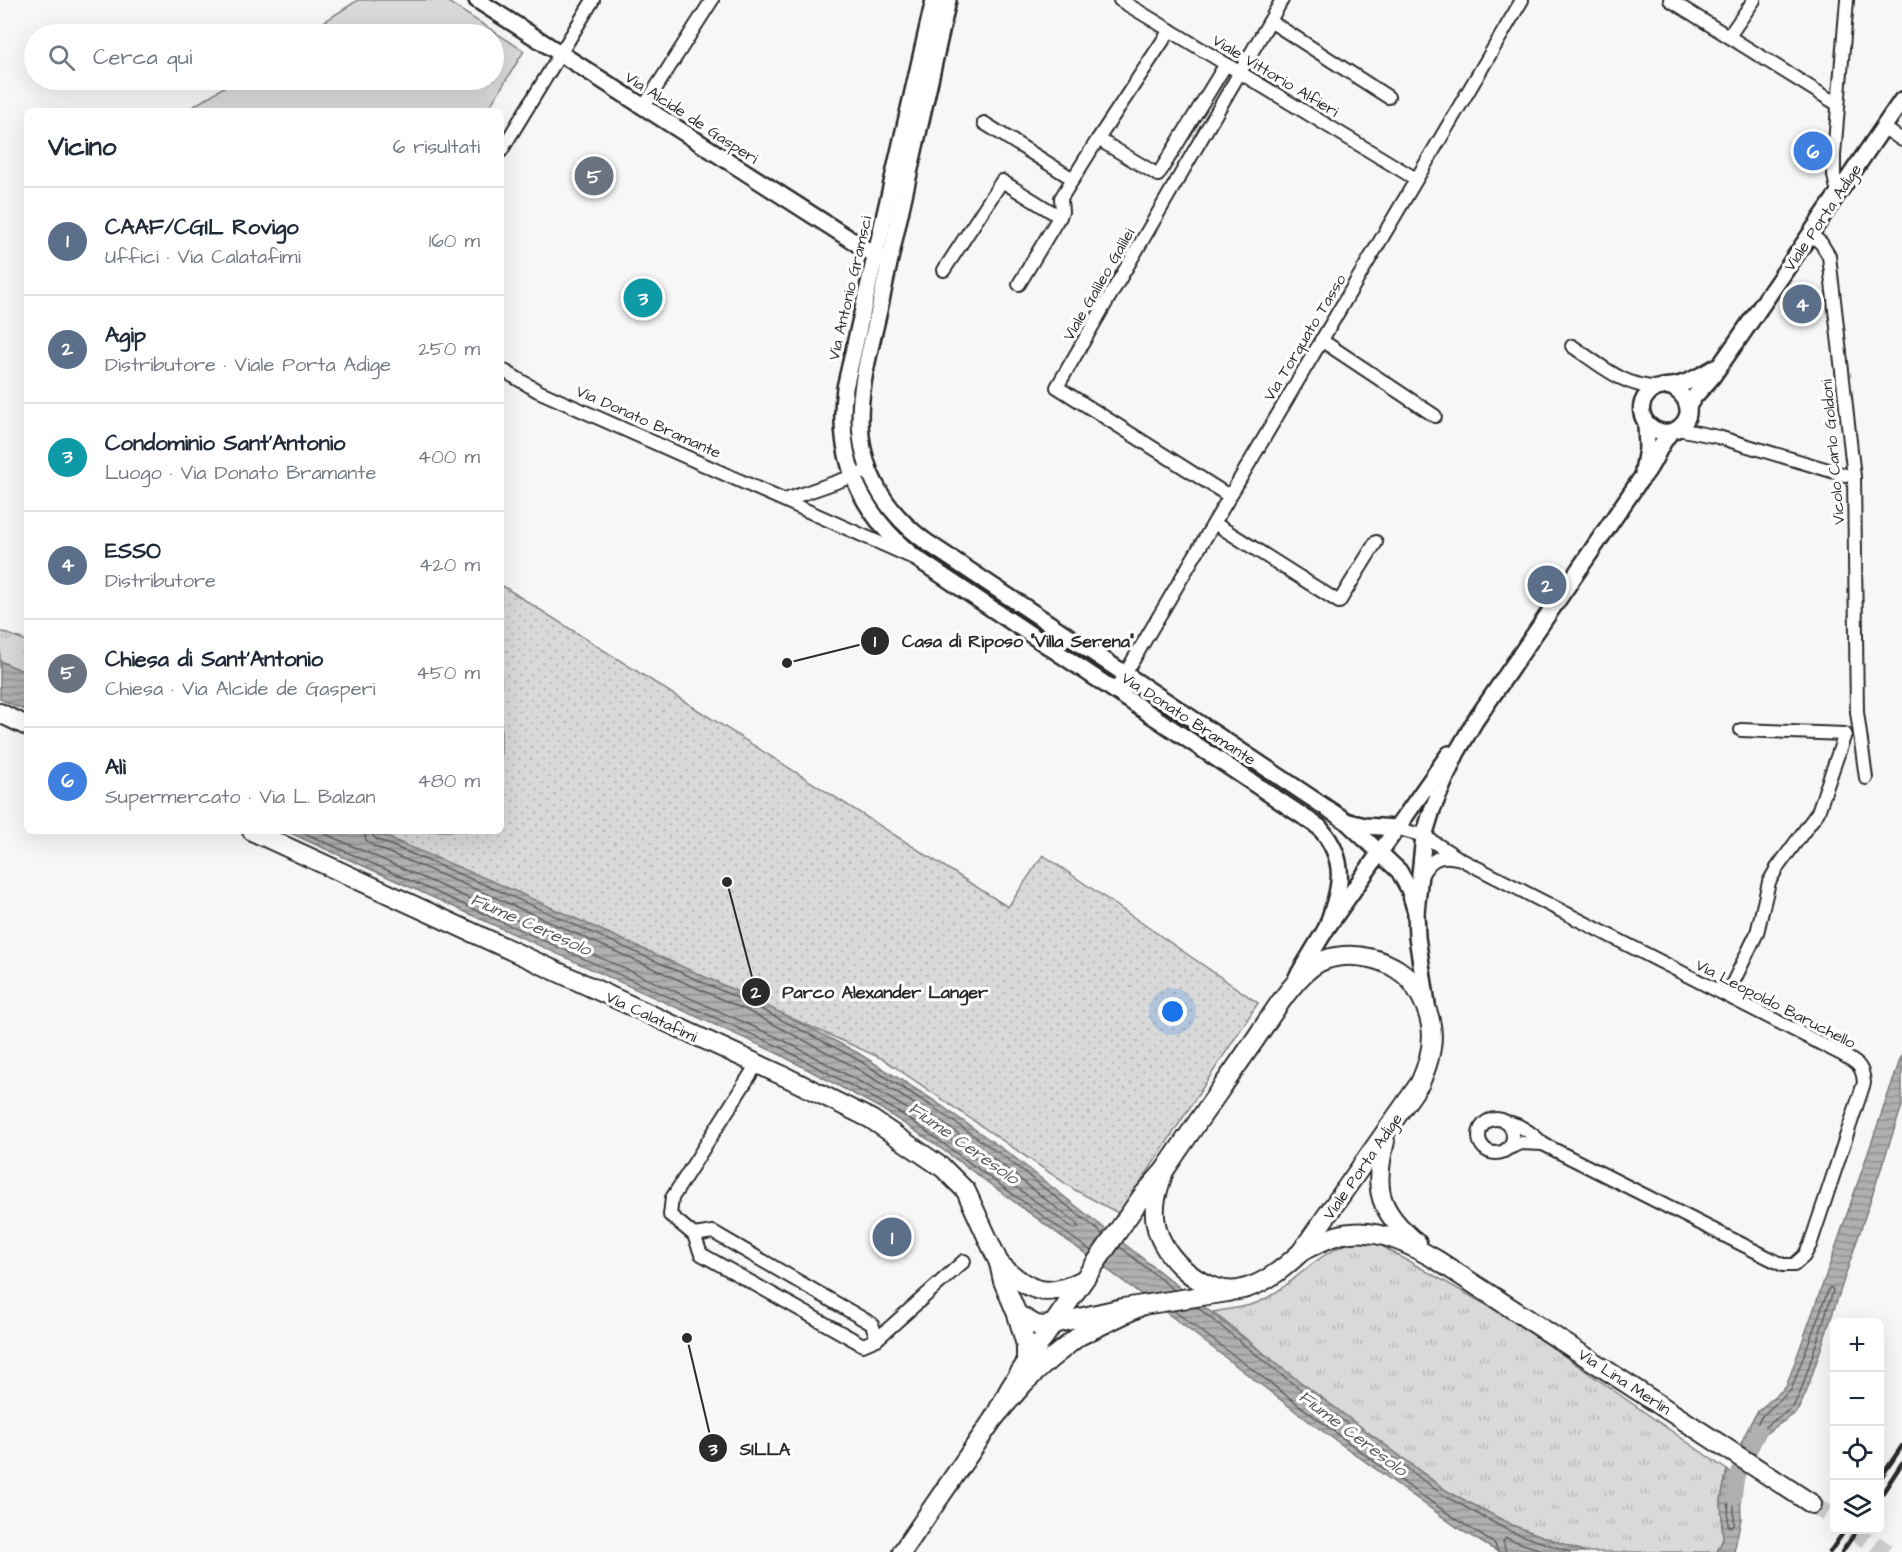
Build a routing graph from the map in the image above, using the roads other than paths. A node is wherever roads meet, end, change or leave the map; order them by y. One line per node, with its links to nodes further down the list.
1 (477, 0): 15 (street, Via Alcide de Gasperi)
2 (593, 0): 15 (street)
3 (712, 0): 21 (street)
4 (934, 0): 32 (street, Via Antonio Gramsci)
5 (948, 0): 33 (street, Via Antonio Gramsci)
6 (1119, 0): 13 (street, Viale Vittorio Alfieri)
7 (1282, 0): 12 (street, Viale Galileo Galilei)
8 (1521, 0): 28 (street, Via Torquato Tasso)
9 (1670, 0): 14 (street)
10 (1754, 0): 14 (street)
11 (1847, 0): 20 (street)
12 (1270, 21): 17 (street, Viale Galileo Galilei); 18 (street)
13 (1170, 30): 16 (street, Viale Vittorio Alfieri); 24 (street)
14 (1729, 36): 20 (street)
15 (560, 54): 21 (street, Via Alcide de Gasperi); 26 (street)
16 (1226, 64): 17 (street, Viale Vittorio Alfieri); 24 (street)
17 (1240, 73): 28 (street, Viale Vittorio Alfieri); 51 (street, Viale Galileo Galilei)
18 (1388, 97)
19 (1902, 100): 23 (street, Viale Porta Adige)
20 (1838, 104): 29 (street)
21 (643, 108): 32 (street, Via Alcide de Gasperi)
22 (984, 123): 27 (street)
23 (1883, 127): 25 (street); 29 (street, Viale Porta Adige)
24 (1098, 139): 27 (street)
25 (1902, 140)
26 (504, 146)
27 (1073, 178): 30 (street)
28 (1416, 179): 36 (street, Via Torquato Tasso)
29 (1838, 193): 31 (street, Viale Porta Adige)
30 (1060, 217): 34 (street); 35 (street)
31 (1810, 234): 38 (street, Viale Porta Adige); 63 (street, Vicolo Carlo Goldoni)
32 (875, 255): 33 (street, Via Alcide de Gasperi); 49 (street, Via Antonio Gramsci)
33 (889, 263): 47 (street, Via Antonio Gramsci)
34 (944, 270)
35 (1019, 284)
36 (1321, 340): 43 (street); 51 (street, Via Torquato Tasso)
37 (1572, 346): 40 (street)
38 (1721, 363): 41 (street, Viale Porta Adige); 42 (street, Viale Porta Adige)
39 (504, 371): 52 (street, Via Donato Bramante)
40 (1620, 379): 41 (street); 44 (street)
41 (1664, 387): 42 (street); 44 (street)
42 (1688, 408): 45 (street, Viale Porta Adige); 46 (street)
43 (1436, 416)
44 (1643, 416): 45 (street); 50 (street, Viale Porta Adige)
45 (1675, 430): 46 (street); 50 (street, Viale Porta Adige)
46 (1705, 434): 48 (street)
47 (869, 471): 49 (street); 54 (street, Via Antonio Gramsci)
48 (1845, 475)
49 (852, 476): 52 (street); 56 (street, Via Antonio Gramsci)
50 (1640, 480): 60 (street, Viale Porta Adige)
51 (1229, 496): 53 (street, Via Torquato Tasso)
52 (785, 500): 56 (street, Via Donato Bramante)
53 (1214, 523): 55 (street); 57 (street, Via Torquato Tasso)
54 (925, 541): 57 (street, Via Donato Bramante)
55 (1376, 542)
56 (921, 562): 58 (street, Via Donato Bramante)
57 (1124, 675): 58 (street, Via Torquato Tasso); 64 (street, Via Donato Bramante)
58 (1115, 691): 72 (street, Via Donato Bramante)
59 (0, 713): 61 (main road)
60 (1475, 721): 65 (street, Viale Porta Adige); 67 (street, Viale Porta Adige)
61 (24, 725)
62 (1742, 730): 74 (street)
63 (1866, 778)
64 (1346, 821): 65 (street); 68 (street)
65 (1396, 828): 67 (street, Via Leopoldo Baruchello); 68 (street, Viale Porta Adige)
66 (259, 834): 76 (main road, Via Calatafimi)
67 (1424, 836): 69 (street, Via Leopoldo Baruchello); 70 (street, Viale Porta Adige)
68 (1379, 852): 71 (street); 72 (street, Viale Porta Adige)
69 (1460, 859): 70 (street); 74 (street, Via Leopoldo Baruchello)
70 (1420, 877): 71 (street, Viale Porta Adige)
71 (1416, 912): 75 (street, Viale Porta Adige)
72 (1326, 929): 73 (street, Viale Porta Adige)
73 (1290, 990): 75 (main road, Viale Porta Adige); 81 (main road, Viale Porta Adige)
74 (1726, 995): 79 (street, Via Leopoldo Baruchello)
75 (1428, 1007): 78 (main road, Viale Porta Adige)
76 (757, 1064): 82 (street); 86 (main road, Via Calatafimi)
77 (1506, 1122): 79 (street, Via Leopoldo Baruchello); 80 (street); 80 (street)
78 (1387, 1131): 83 (main road, Viale Porta Adige); 84 (main road, Via Lina Merlin)
79 (1543, 1144): 80 (street)
80 (1509, 1148)
81 (1164, 1171): 87 (main road, Viale Porta Adige); 88 (main road, Viale Porta Adige)
82 (694, 1235): 92 (street); 92 (street)
83 (1301, 1252): 84 (main road, Via Lina Merlin); 88 (main road, Viale Porta Adige)
84 (1437, 1260): 95 (main road, Via Lina Merlin)
85 (964, 1261): 92 (street)
86 (999, 1263): 87 (main road, Via Calatafimi); 90 (main road, Via Calatafimi)
87 (1084, 1279): 91 (main road, Viale Porta Adige)
88 (1237, 1290): 89 (main road, Viale Porta Adige)
89 (1141, 1306): 91 (main road, Viale Porta Adige); 94 (main road, Viale Porta Adige)
90 (1017, 1314): 91 (main road); 93 (main road, Via Calatafimi)
91 (1055, 1323): 93 (main road, Viale Porta Adige)
92 (877, 1339)
93 (1026, 1364): 94 (main road, Viale Porta Adige)
94 (994, 1418): 96 (main road, Viale Porta Adige)
95 (1812, 1504)
96 (903, 1552)

